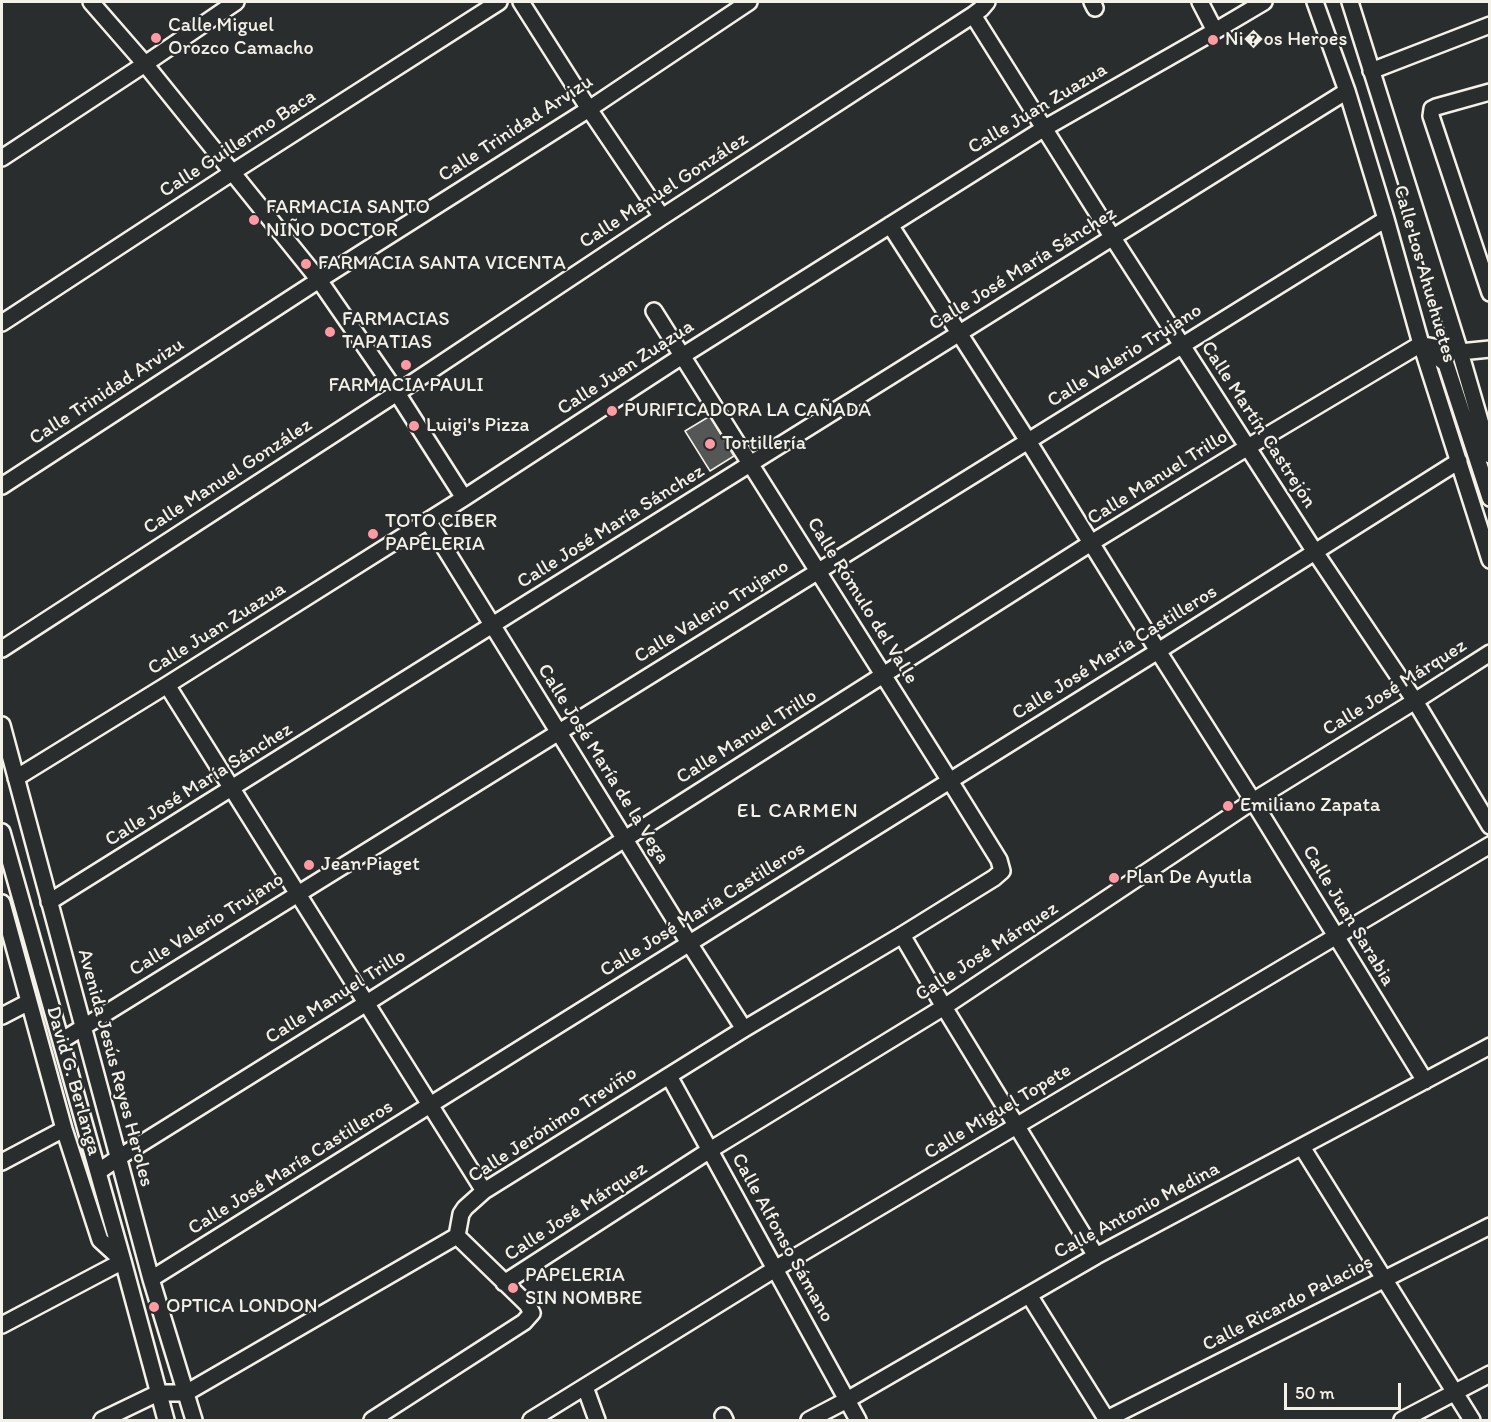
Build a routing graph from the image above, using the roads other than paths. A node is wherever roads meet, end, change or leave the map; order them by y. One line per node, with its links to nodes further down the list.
1 (91, 2): 14 (street)
2 (236, 2): 14 (street)
3 (499, 2): 21 (street, Calle Guillermo Baca)
4 (521, 2): 18 (street)
5 (750, 2): 18 (street, Calle Trinidad Arvizu)
6 (986, 2): 11 (street, Calle Manuel González)
7 (1200, 2): 13 (street)
8 (1264, 2): 13 (street, Calle Juan Zuazua)
9 (1315, 2): 16 (street, Calle Los Ahuehuetes)
10 (1350, 2): 15 (street, Calle Los Ahuehuetes)
11 (973, 15): 19 (street, Calle Martín Castrejón); 22 (street, Calle Manuel González)
12 (1490, 25): 15 (street)
13 (1215, 31): 19 (street, Calle Juan Zuazua)
14 (145, 64): 20 (street); 21 (street)
15 (1371, 71): 35 (street, Calle Los Ahuehuetes)
16 (1347, 91): 23 (street, Calle Los Ahuehuetes); 25 (street, Calle José María Sánchez)
17 (1490, 92): 26 (street)
18 (589, 109): 22 (street); 27 (street, Calle Trinidad Arvizu)
19 (1043, 129): 24 (street, Calle Juan Zuazua); 25 (street, Calle Martín Castrejón)
20 (2, 158)
21 (233, 172): 27 (street); 30 (street, Calle Guillermo Baca)
22 (662, 217): 37 (street, Calle Manuel González)
23 (1386, 219): 32 (street, Calle Los Ahuehuetes); 33 (street, Calle Valerio Trujano)
24 (890, 225): 31 (street, Calle Juan Sarabia); 36 (street, Calle Juan Zuazua)
25 (1113, 238): 31 (street, Calle José María Sánchez); 33 (street, Calle Martín Castrejón)
26 (1483, 250): 28 (street)
27 (319, 279): 37 (street); 43 (street, Calle Trinidad Arvizu)
28 (1490, 293)
29 (654, 311): 36 (street, Calle Rómulo del Valle)
30 (2, 323)
31 (959, 334): 38 (street, Calle Juan Sarabia); 42 (street, Calle José María Sánchez)
32 (1421, 344): 35 (street); 39 (street, Calle Manuel Trillo); 41 (street, Calle Los Ahuehuetes); 45 (street)
33 (1182, 345): 38 (street, Calle Valerio Trujano); 39 (street, Calle Martín Castrejón)
34 (1490, 349): 35 (street)
35 (1460, 352): 40 (street, Calle Los Ahuehuetes)
36 (682, 356): 42 (street, Calle Rómulo del Valle); 44 (street, Calle Juan Zuazua)
37 (397, 393): 44 (street); 52 (street, Calle Manuel González)
38 (1028, 441): 47 (street, Calle Juan Sarabia); 50 (street, Calle Valerio Trujano)
39 (1248, 447): 47 (street, Calle Manuel Trillo); 48 (street, Calle Martín Castrejón)
40 (1490, 455)
41 (1459, 461): 48 (street, Calle José María Castilleros); 49 (street, Calle Los Ahuehuetes)
42 (752, 464): 50 (street, Calle Rómulo del Valle); 51 (street, Calle José María Sánchez)
43 (2, 486)
44 (464, 498): 46 (street, Calle Juan Zuazua)
45 (1490, 498)
46 (428, 521): 51 (street, Calle José María de la Vega); 56 (street, Calle Juan Zuazua)
47 (1091, 543): 53 (street, Calle Juan Sarabia); 55 (street, Calle Manuel Trillo)
48 (1315, 552): 53 (street, Calle José María Castilleros); 57 (street, Calle Martín Castrejón)
49 (1490, 560)
50 (819, 571): 55 (street, Calle Rómulo del Valle); 59 (street, Calle Valerio Trujano)
51 (492, 626): 59 (street, Calle José María de la Vega); 62 (street, Calle José María Sánchez)
52 (2, 649)
53 (1158, 651): 61 (street, Calle José María Castilleros); 63 (street, Calle Juan Sarabia)
54 (1490, 653): 57 (street, Calle José Márquez)
55 (884, 676): 61 (street, Calle Rómulo del Valle); 66 (street, Calle Manuel Trillo)
56 (167, 685): 60 (street, Calle Juan Zuazua); 62 (street)
57 (1415, 701): 63 (street, Calle José Márquez); 64 (street, Calle Martín Castrejón)
58 (2, 725): 60 (street, Avenida Jesús Reyes Heroles)
59 (558, 732): 66 (street, Calle José María de la Vega); 69 (street, Calle Valerio Trujano)
60 (16, 778): 70 (street, Avenida Jesús Reyes Heroles)
61 (950, 781): 68 (street, Calle Rómulo del Valle); 74 (street, Calle José María Castilleros)
62 (232, 789): 69 (street); 70 (street, Calle José María Sánchez)
63 (1253, 801): 73 (street, Calle Juan Sarabia); 77 (street, Calle José Márquez)
64 (1490, 826)
65 (2, 832): 81 (street)
66 (624, 839): 74 (street, Calle José María de la Vega); 76 (street, Calle Manuel Trillo)
67 (1490, 845): 73 (street, Calle Miguel Topete)
68 (1002, 871): 72 (street, Calle Jerónimo Treviño)
69 (297, 893): 76 (street); 79 (street, Calle Valerio Trujano)
70 (49, 902): 79 (street, Avenida Jesús Reyes Heroles)
71 (2, 903): 75 (street, David G. Berlanga)
72 (902, 935): 77 (street); 80 (street, Calle Jerónimo Treviño)
73 (1336, 936): 84 (street, Calle Juan Sarabia); 86 (street, Calle Miguel Topete)
74 (689, 943): 80 (street, Calle José María de la Vega); 85 (street, Calle José María Castilleros)
75 (28, 1002): 78 (street); 87 (street, David G. Berlanga)
76 (365, 1004): 85 (street); 90 (street, Calle Manuel Trillo)
77 (944, 1007): 86 (street); 89 (street, Calle José Márquez)
78 (2, 1016)
79 (82, 1027): 81 (street, Calle Valerio Trujano); 90 (street, Avenida Jesús Reyes Heroles)
80 (744, 1029): 83 (street, Calle Jerónimo Treviño)
81 (61, 1041): 92 (street)
82 (1490, 1046): 84 (street, Calle Antonio Medina)
83 (669, 1076): 89 (street, Calle Alfonso Sámano); 93 (street, Calle Jerónimo Treviño)
84 (1425, 1081): 88 (street, Calle Antonio Medina)
85 (430, 1106): 93 (street); 99 (street, Calle José María Castilleros)
86 (1016, 1126): 96 (street); 98 (street, Calle Miguel Topete)
87 (64, 1128): 91 (street); 97 (street, David G. Berlanga)
88 (1302, 1147): 96 (street, Calle Antonio Medina); 100 (street)
89 (710, 1150): 98 (street, Calle Alfonso Sámano); 101 (street, Calle José Márquez)
90 (118, 1158): 92 (street, Calle Manuel Trillo); 99 (street, Avenida Jesús Reyes Heroles)
91 (2, 1162)
92 (98, 1172): 97 (street)
93 (484, 1191): 95 (street, Calle Jerónimo Treviño)
94 (1490, 1226): 100 (street, Calle Ricardo Palacios)
95 (457, 1236): 101 (street); 108 (street)
96 (1096, 1256): 102 (street, Calle Antonio Medina)
97 (123, 1261): 103 (street); 107 (street)
98 (775, 1269): 105 (street, Calle Miguel Topete); 109 (street, Calle Alfonso Sámano)
99 (151, 1279): 108 (street, Avenida Jesús Reyes Heroles)
100 (1383, 1279): 106 (street); 118 (street, Calle Ricardo Palacios)
101 (504, 1283): 113 (street)
102 (1029, 1295): 109 (street, Calle Antonio Medina); 118 (street)
103 (2, 1325)
104 (1490, 1374): 106 (street)
105 (585, 1387): 114 (street, Calle Miguel Topete); 115 (street)
106 (1454, 1392): 119 (street); 120 (street)
107 (159, 1393): 108 (street); 110 (street); 111 (street)
108 (186, 1393): 112 (street, Avenida Jesús Reyes Heroles)
109 (847, 1400): 116 (street, Calle Antonio Medina); 117 (street, Calle Alfonso Sámano)
110 (102, 1420)
111 (166, 1420)
112 (194, 1420)
113 (372, 1420)
114 (531, 1420)
115 (597, 1420)
116 (809, 1420)
117 (858, 1420)
118 (1106, 1420)
119 (1402, 1420)
120 (1472, 1420)

